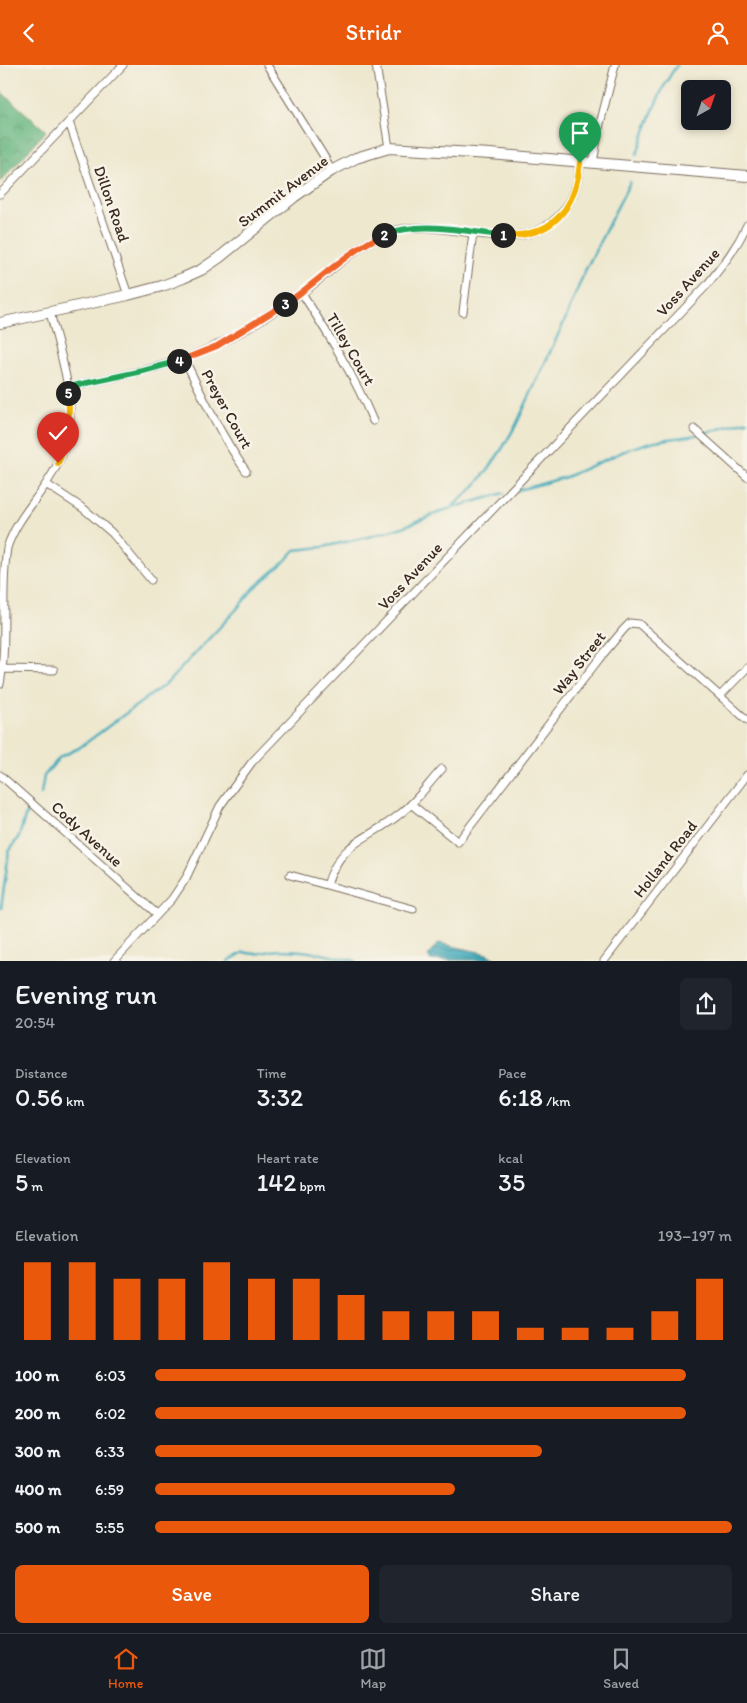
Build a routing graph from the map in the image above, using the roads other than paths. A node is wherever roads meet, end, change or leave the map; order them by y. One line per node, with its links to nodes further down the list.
1 (123, 65): 5 (street)
2 (267, 65): 9 (street)
3 (376, 65): 6 (street)
4 (615, 65): 8 (street)
5 (69, 122): 11 (street); 15 (street, Dillon Road)
6 (389, 148): 7 (main road, Summit Avenue); 9 (main road, Summit Avenue)
7 (580, 163): 8 (main road, Summit Avenue); 13 (street)
8 (593, 163): 10 (main road, Summit Avenue)
9 (331, 171): 15 (main road, Summit Avenue)
10 (747, 176)
11 (0, 194)
12 (747, 225): 40 (street, Voss Avenue)
13 (473, 233): 14 (street); 17 (street)
14 (302, 293): 19 (street); 21 (street, Tilley Court)
15 (128, 295): 16 (main road, Summit Avenue)
16 (50, 312): 18 (main road, Summit Avenue); 20 (street)
17 (463, 312)
18 (0, 323)
19 (185, 360): 20 (street); 23 (street, Preyer Court)
20 (68, 387): 25 (street)
21 (373, 421)
22 (694, 429): 24 (street)
23 (246, 471)
24 (747, 477)
25 (46, 485): 26 (street); 28 (street)
26 (151, 580)
27 (747, 668): 31 (street)
28 (3, 669): 29 (street); 30 (street)
29 (54, 670)
30 (0, 684)
31 (721, 695): 32 (street, Way Street); 36 (street, Way Street)
32 (747, 720)
33 (442, 769): 36 (street)
34 (0, 775): 40 (street, Cody Avenue)
35 (747, 775): 42 (street, Holland Road)
36 (411, 804): 38 (street)
37 (290, 875): 38 (street)
38 (328, 885): 39 (street)
39 (413, 909)
40 (157, 914): 41 (street, Voss Avenue)
41 (114, 961)
42 (604, 961)

